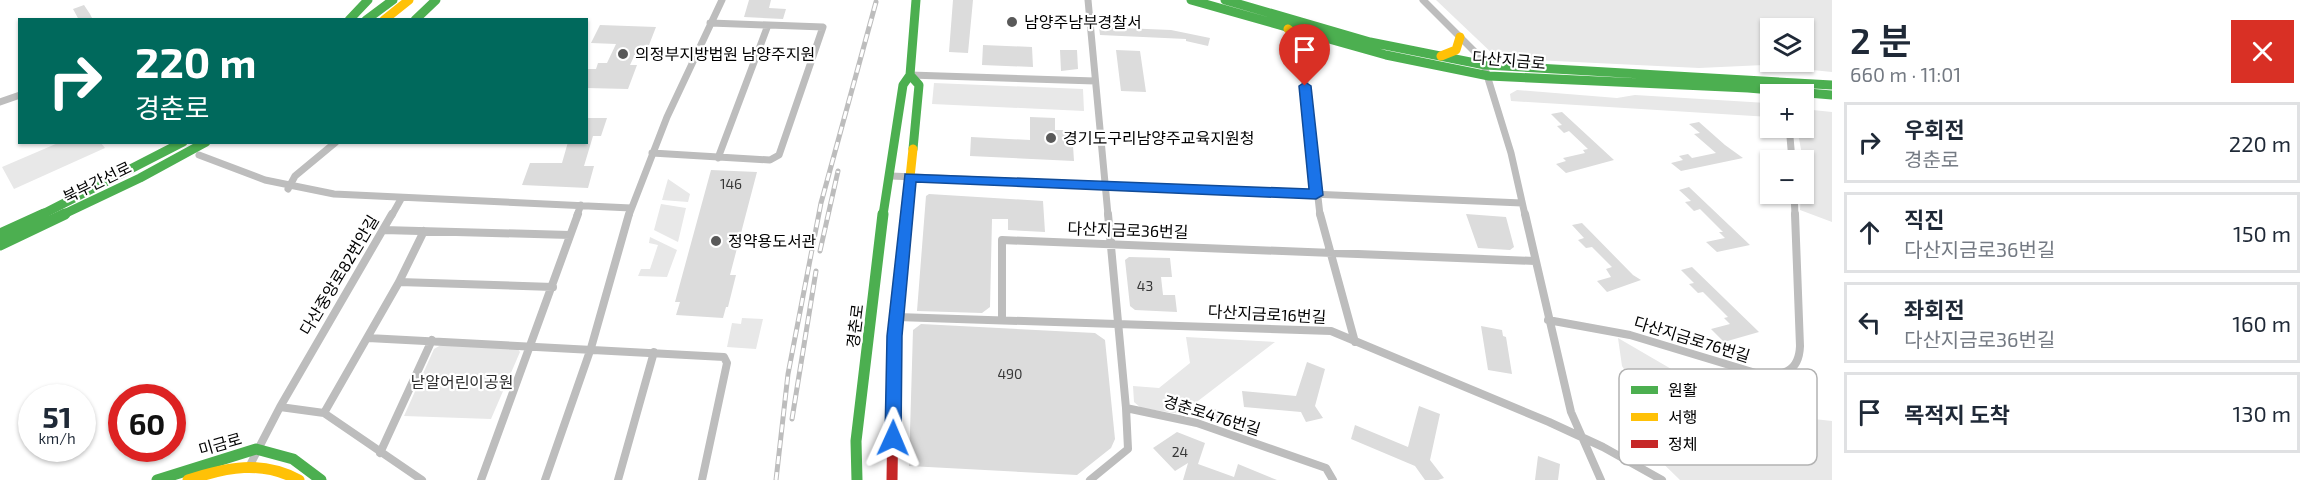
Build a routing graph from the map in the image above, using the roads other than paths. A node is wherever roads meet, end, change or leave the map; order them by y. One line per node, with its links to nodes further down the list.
1 (368, 0): 13 (main road)
2 (393, 0): 14 (main road)
3 (409, 0): 15 (main road)
4 (436, 0): 12 (main road)
5 (443, 0): 12 (main road)
6 (722, 0): 17 (street)
7 (916, 0): 25 (main road, 경춘로)
8 (1088, 0): 28 (street)
9 (1191, 0): 19 (main road, 다산지금로)
10 (1225, 0): 23 (main road, 다산지금로)
11 (1423, 0): 20 (street)
12 (428, 10): 16 (main road)
13 (351, 18)
14 (369, 18)
15 (386, 18)
16 (418, 18)
17 (710, 23): 18 (street); 39 (street)
18 (768, 25): 41 (street); 41 (street)
19 (1283, 26): 21 (main road, 다산지금로); 22 (main road)
20 (1460, 37): 23 (main road); 24 (street)
21 (1324, 38): 22 (main road); 26 (main road, 다산지금로)
22 (1301, 47): 46 (street)
23 (1440, 57): 24 (main road, 다산지금로)
24 (1485, 65): 26 (street); 27 (main road, 다산지금로)
25 (910, 75): 28 (street); 42 (main road, 경춘로); 43 (main road, 경춘로)
26 (1489, 76): 31 (main road, 다산지금로); 48 (street)
27 (1760, 80): 29 (street); 30 (main road, 다산지금로)
28 (1095, 81): 44 (street)
29 (1763, 84)
30 (1832, 85)
31 (1760, 91)
32 (1814, 94): 33 (main road, 다산지금로)
33 (1832, 95)
34 (18, 96): 35 (street)
35 (0, 102)
36 (179, 144): 54 (main road, 북부간선로)
37 (202, 144): 57 (main road, 북부간선로)
38 (334, 144): 45 (street)
39 (652, 153): 41 (street); 51 (street)
40 (199, 155): 45 (street, 다산중앙로82번안길)
41 (718, 158)
42 (891, 176): 43 (street); 92 (main road, 경춘로)
43 (910, 177): 44 (street); 62 (main road, 경춘로)
44 (1104, 186): 46 (street); 56 (street)
45 (288, 189): 47 (street, 다산중앙로82번안길)
46 (1316, 195): 48 (street); 58 (street)
47 (401, 199): 50 (street); 52 (street, 다산중앙로82번안길)
48 (1522, 203): 59 (street)
49 (1795, 204): 73 (street, 다산지금로76번길)
50 (581, 205): 51 (street); 55 (street)
51 (631, 208): 70 (street)
52 (383, 230): 53 (street); 74 (street, 다산중앙로82번안길)
53 (424, 231): 55 (street); 60 (street)
54 (0, 234)
55 (570, 235): 61 (street)
56 (1109, 244): 58 (street, 다산지금로36번길); 63 (street, 다산지금로36번길); 65 (street)
57 (0, 245)
58 (1332, 254): 59 (street, 다산지금로36번길); 68 (street)
59 (1534, 261): 64 (street)
60 (399, 282): 61 (street); 66 (street)
61 (553, 287): 69 (street)
62 (897, 316): 63 (street, 다산지금로16번길); 93 (main road, 경춘로)
63 (1002, 319): 65 (street, 다산지금로16번길)
64 (1548, 320): 72 (street, 다산지금로76번길); 77 (street)
65 (1116, 323): 68 (street, 다산지금로16번길); 75 (street)
66 (368, 338): 67 (street); 76 (street)
67 (432, 340): 69 (street); 79 (street)
68 (1355, 342): 77 (street, 다산지금로16번길)
69 (531, 346): 70 (street); 88 (street)
70 (591, 348): 71 (street); 89 (street)
71 (654, 352): 90 (street); 91 (street)
72 (1742, 369)
73 (1792, 369)
74 (280, 407): 76 (street); 78 (street, 다산중앙로82번안길)
75 (1126, 408): 94 (street); 95 (street, 경춘로476번길)
76 (324, 413): 79 (street)
77 (1584, 439): 80 (street, 다산지금로16번길); 96 (street)
78 (256, 449): 81 (street, 다산중앙로82번안길); 83 (main road, 미금로); 86 (main road, 미금로)
79 (380, 453): 87 (street)
80 (1619, 457)
81 (251, 463): 84 (main road, 미금로); 85 (main road, 미금로)
82 (1633, 465): 97 (street, 다산지금로16번길)
83 (157, 480)
84 (188, 480)
85 (299, 480)
86 (321, 480)
87 (422, 480)
88 (481, 480)
89 (545, 480)
90 (618, 480)
91 (702, 480)
92 (857, 480)
93 (892, 480)
94 (1090, 480)
95 (1333, 480)
96 (1601, 480)
97 (1662, 480)

